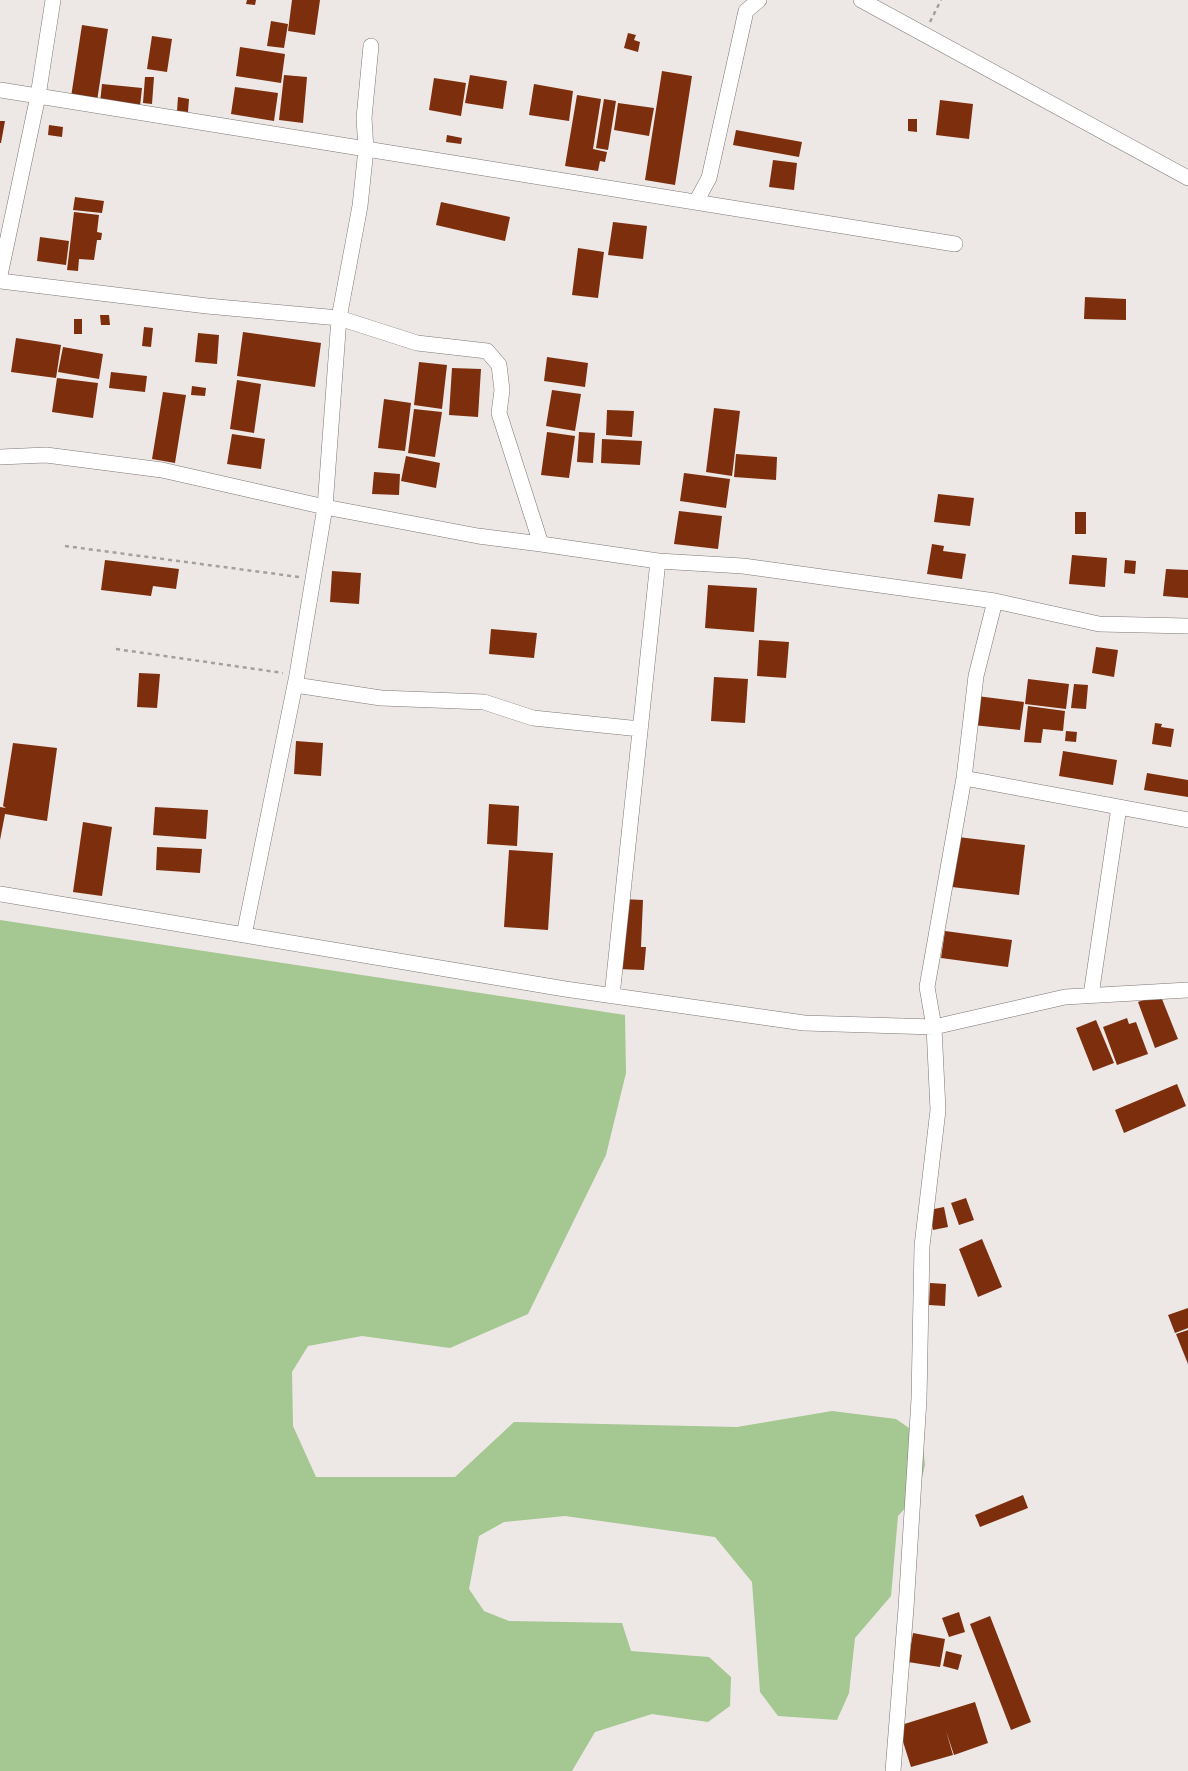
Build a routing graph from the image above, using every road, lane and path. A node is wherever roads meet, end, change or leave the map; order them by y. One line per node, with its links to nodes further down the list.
1 (53, 0): 8 (street)
2 (759, 0): 11 (street)
3 (861, 0): 5 (street)
4 (941, 0): 5 (path)
5 (924, 34): 10 (street)
6 (372, 46): 9 (street)
7 (0, 90): 8 (street)
8 (38, 96): 9 (street); 13 (street)
9 (366, 149): 11 (street); 15 (street)
10 (1188, 178)
11 (696, 202): 12 (street)
12 (955, 244)
13 (0, 275)
14 (0, 281): 15 (street)
15 (339, 318): 17 (street); 18 (street)
16 (0, 457): 17 (street)
17 (324, 507): 18 (street); 21 (street)
18 (541, 544): 20 (street)
19 (65, 546): 21 (path)
20 (658, 561): 22 (street); 26 (street)
21 (314, 578): 25 (street)
22 (995, 601): 23 (street); 27 (street)
23 (1188, 626)
24 (116, 649): 25 (path)
25 (296, 680): 26 (street); 31 (street)
26 (640, 729): 34 (street)
27 (964, 778): 28 (street); 35 (street)
28 (1120, 807): 29 (street); 33 (street)
29 (1188, 820)
30 (0, 894): 31 (street)
31 (244, 935): 34 (street)
32 (1188, 990): 33 (street)
33 (1091, 995): 35 (street)
34 (612, 996): 35 (street)
35 (934, 1026): 36 (street)
36 (893, 1771)

